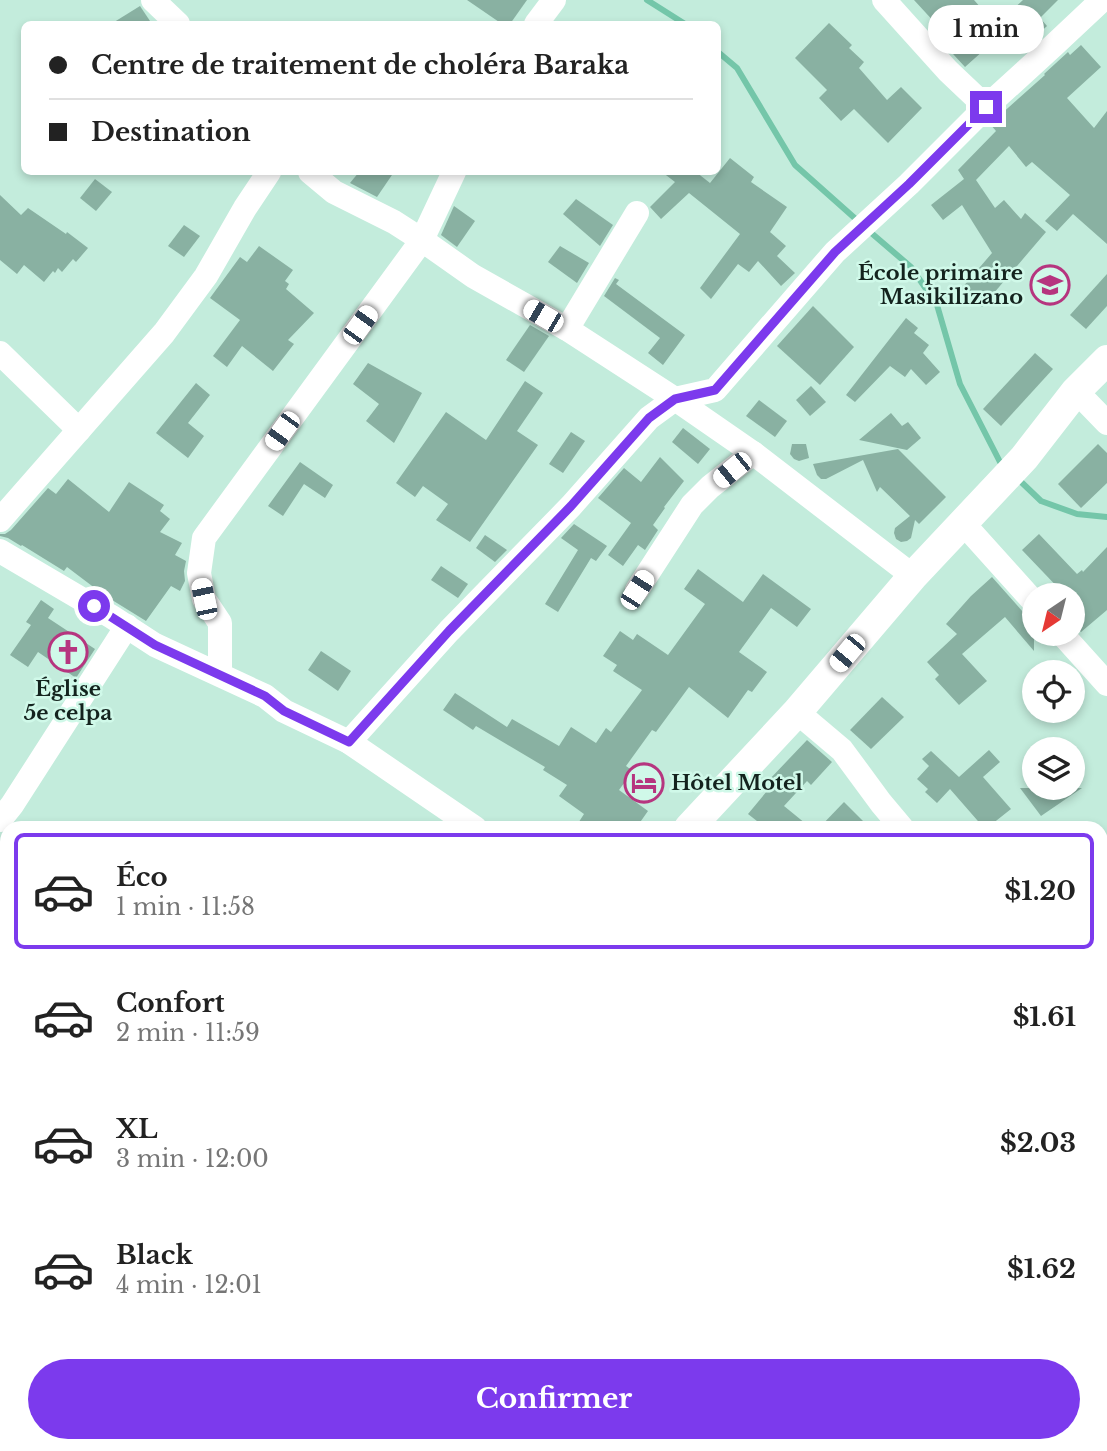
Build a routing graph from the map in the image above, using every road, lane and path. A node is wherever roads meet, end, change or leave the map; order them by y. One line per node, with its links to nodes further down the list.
1 (153, 0): 5 (street)
2 (554, 0): 6 (street)
3 (884, 0): 7 (street)
4 (1102, 0): 7 (street)
5 (175, 21)
6 (538, 21)
7 (986, 107): 17 (street)
8 (267, 175): 19 (street)
9 (314, 175): 12 (street)
10 (453, 175): 12 (street)
11 (637, 213): 13 (street)
12 (422, 240): 13 (street); 29 (street)
13 (567, 329): 17 (street)
14 (0, 353): 19 (street)
15 (1107, 360): 16 (street)
16 (1076, 391): 18 (street); 22 (street)
17 (675, 399): 20 (street); 32 (street)
18 (1107, 423)
19 (79, 430): 21 (street)
20 (753, 453): 24 (street); 26 (street)
21 (0, 520)
22 (962, 522): 24 (street); 25 (street)
23 (0, 551): 27 (street)
24 (913, 576): 31 (street)
25 (1022, 589)
26 (637, 590)
27 (127, 626): 29 (street); 33 (street)
28 (1073, 646): 30 (street)
29 (220, 674): 32 (street)
30 (1107, 684)
31 (797, 712): 35 (street); 36 (street)
32 (349, 742): 34 (street)
33 (4, 807)
34 (465, 821)
35 (696, 821)
36 (896, 821)

